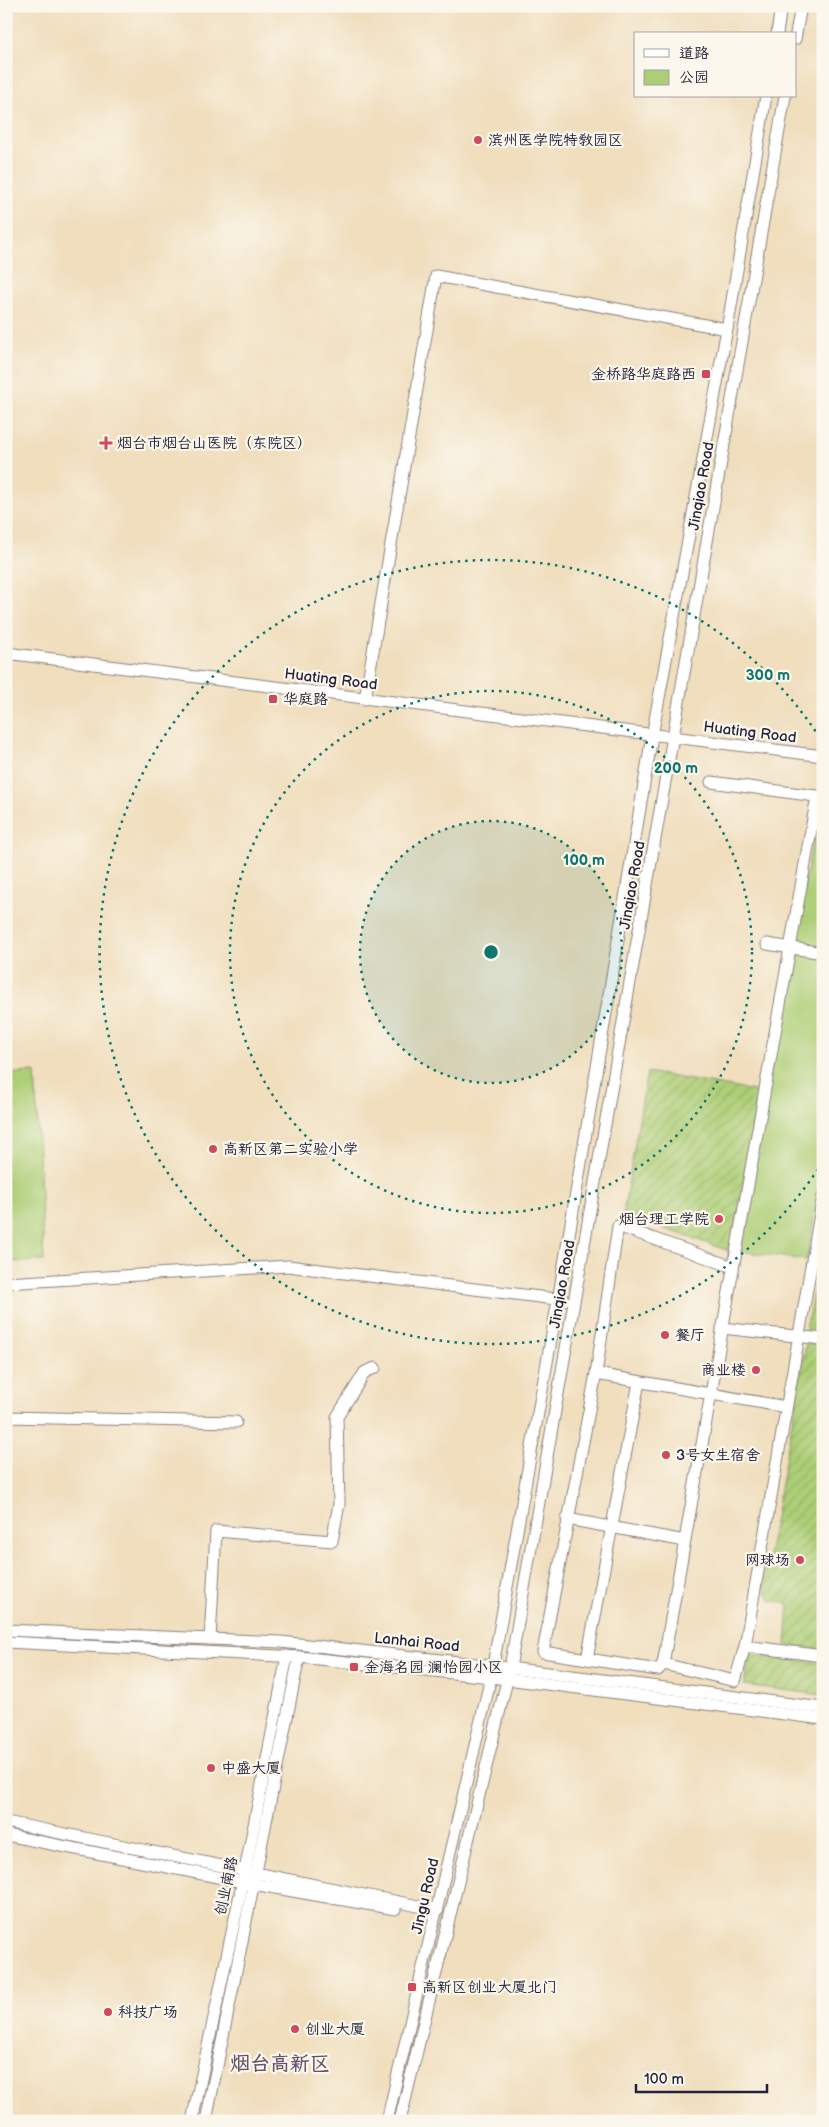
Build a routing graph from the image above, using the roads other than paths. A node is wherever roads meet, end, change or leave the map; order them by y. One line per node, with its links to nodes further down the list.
1 (781, 6): 3 (street)
2 (801, 6): 4 (street)
3 (777, 32)
4 (796, 34)
5 (766, 98): 7 (street, Jinqiao Road)
6 (785, 98): 11 (street, Jinqiao Road)
7 (727, 329): 9 (street); 10 (street, Jinqiao Road)
8 (6, 653): 9 (street, Huating Road)
9 (365, 699): 10 (street, Huating Road)
10 (652, 736): 11 (street, Huating Road); 20 (street, Jinqiao Road)
11 (673, 738): 12 (street, Huating Road); 21 (street, Jinqiao Road)
12 (823, 756)
13 (710, 782): 14 (street)
14 (820, 797): 18 (street)
15 (766, 944): 16 (street)
16 (823, 952)
17 (823, 1197): 23 (street)
18 (734, 1267): 22 (street); 26 (street)
19 (6, 1283): 20 (street)
20 (558, 1299): 21 (street); 43 (street, Jinqiao Road)
21 (574, 1302): 44 (street, Jinqiao Road)
22 (722, 1328): 23 (street); 28 (street)
23 (799, 1336): 24 (street); 29 (street)
24 (823, 1339)
25 (375, 1368): 35 (street)
26 (596, 1374): 27 (street); 32 (street)
27 (638, 1382): 28 (street); 41 (street)
28 (710, 1394): 29 (street); 33 (street)
29 (786, 1407): 37 (street)
30 (6, 1417): 31 (street)
31 (236, 1422)
32 (567, 1519): 33 (street); 41 (street)
33 (685, 1541): 42 (street)
34 (6, 1630): 35 (street, Lanhai Road)
35 (210, 1639): 43 (street, Lanhai Road)
36 (6, 1642): 38 (street, Lanhai Road)
37 (745, 1646): 39 (street); 42 (street)
38 (287, 1656): 40 (street, Lanhai Road); 49 (street, 创业南路)
39 (823, 1656)
40 (299, 1657): 43 (street, Lanhai Road); 49 (street, 创业南路)
41 (587, 1659): 42 (street)
42 (663, 1664)
43 (492, 1672): 44 (street, Lanhai Road); 50 (street, Jingu Road)
44 (509, 1674): 45 (street, Lanhai Road); 46 (street, Lanhai Road); 54 (street, Jingu Road)
45 (823, 1708)
46 (823, 1719)
47 (6, 1822): 49 (street)
48 (6, 1835): 49 (street)
49 (249, 1878): 50 (street); 51 (street, 创业南路); 52 (street, 创业南路)
50 (437, 1914): 53 (street, Jingu Road)
51 (192, 2121)
52 (206, 2121)
53 (387, 2121)
54 (400, 2121)

